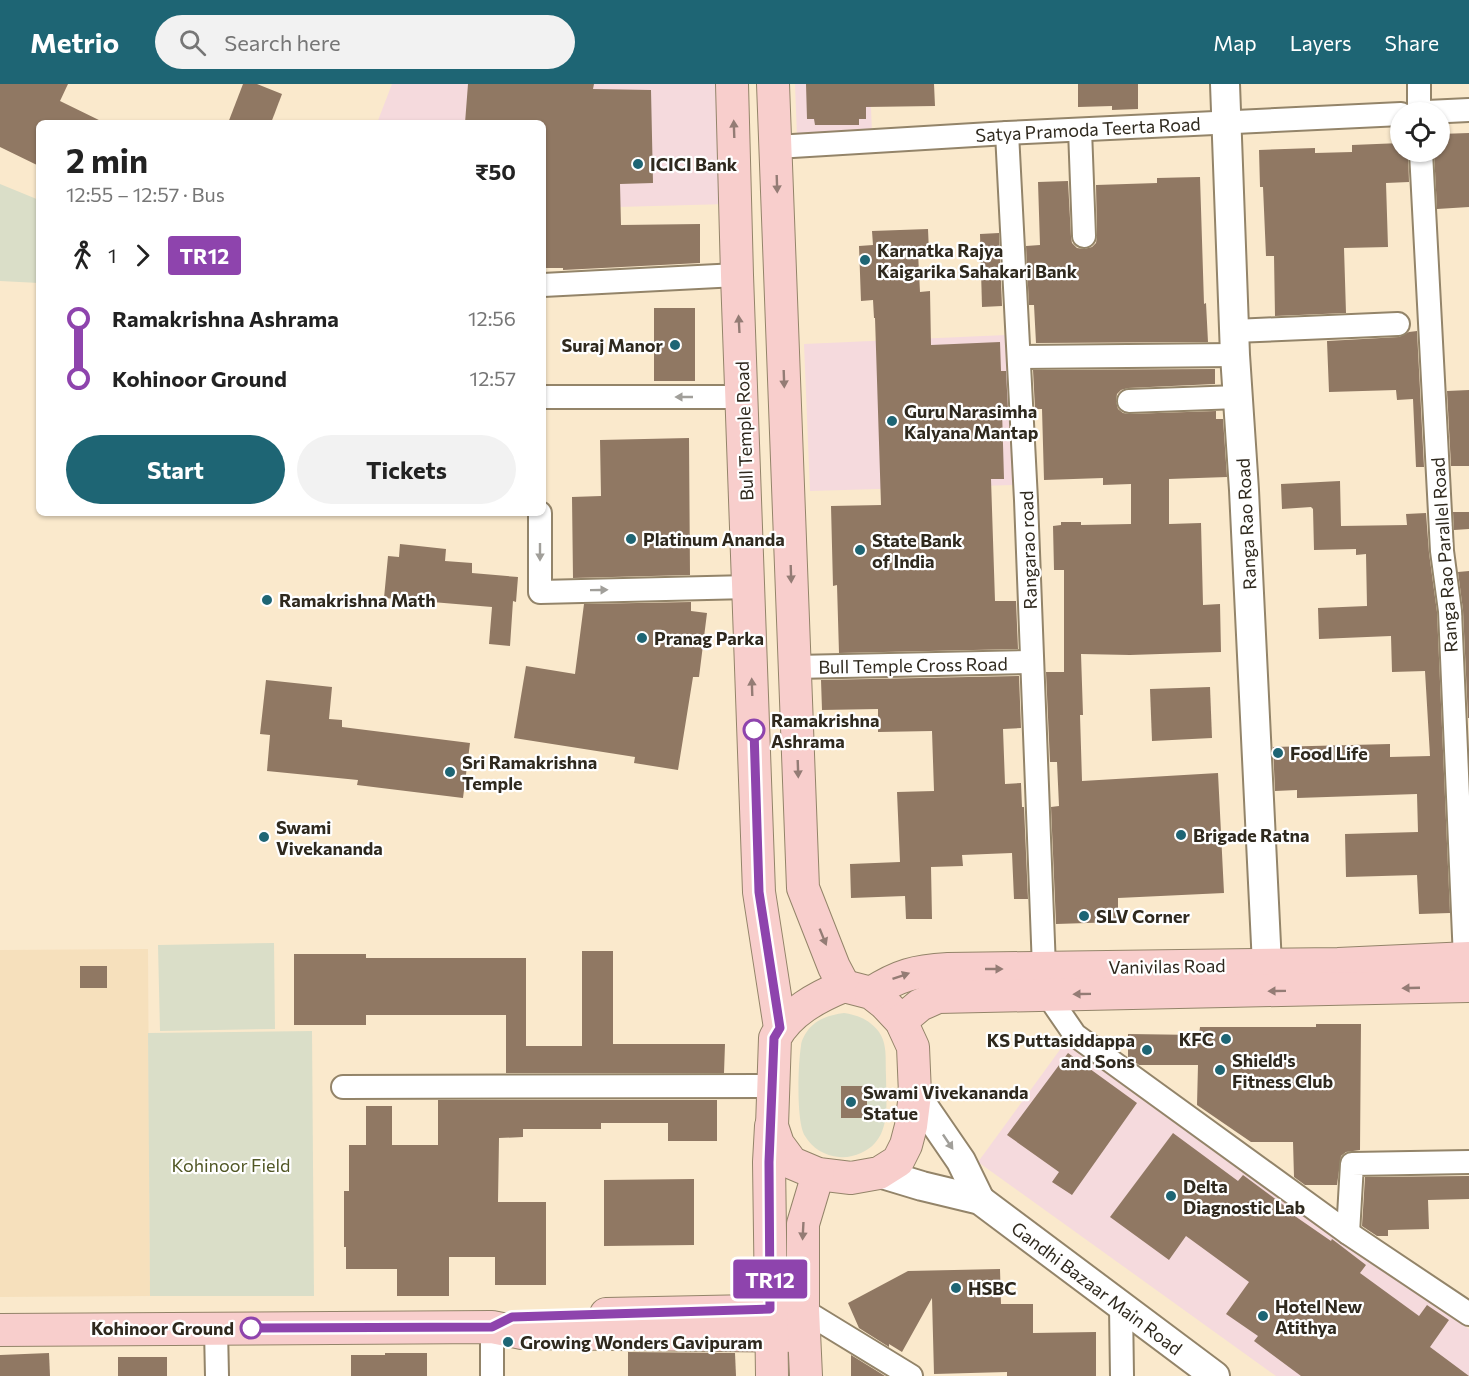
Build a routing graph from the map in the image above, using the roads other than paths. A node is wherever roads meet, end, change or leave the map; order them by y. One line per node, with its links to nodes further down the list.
1 (732, 84): 15 (main road, Bull Temple Road, one-way to 1)
2 (773, 84): 12 (main road)
3 (1225, 84): 9 (street, Ranga Rao Road)
4 (1419, 84): 5 (street)
5 (1419, 102)
6 (1450, 111): 7 (street)
7 (1469, 111)
8 (1390, 115): 9 (street, Satya Pramoda Teerta Road)
9 (1227, 123): 10 (street, Satya Pramoda Teerta Road); 18 (street, Ranga Rao Road)
10 (1080, 130): 11 (street, Satya Pramoda Teerta Road); 14 (street)
11 (1007, 133): 12 (street, Satya Pramoda Teerta Road); 19 (street, Rangarao road)
12 (776, 147): 28 (main road, one-way to 28)
13 (1422, 162): 26 (street, Ranga Rao Parallel Road)
14 (1084, 236)
15 (737, 274): 16 (street); 21 (main road, Bull Temple Road, one-way to 15)
16 (546, 285)
17 (1398, 324): 18 (street)
18 (1235, 343): 19 (street); 22 (street, Ranga Rao Road)
19 (1020, 357): 27 (street, Rangarao road)
20 (546, 396): 21 (street, one-way to 20)
21 (743, 397): 25 (main road, Bull Temple Road)
22 (1238, 397): 23 (street); 29 (street, Ranga Rao Road)
23 (1129, 401)
24 (540, 516): 25 (street, one-way to 25)
25 (749, 587): 34 (main road, Bull Temple Road, one-way to 25)
26 (1459, 611): 30 (street, Ranga Rao Parallel Road)
27 (1032, 663): 28 (street, Bull Temple Cross Road); 31 (street, Rangarao road)
28 (795, 668): 32 (main road, one-way to 32)
29 (1267, 965): 30 (main road, Vanivilas Road); 31 (main road, Vanivilas Road)
30 (1468, 968): 31 (main road, one-way to 31)
31 (1047, 981): 32 (main road, Vanivilas Road, one-way to 31); 33 (main road); 43 (street)
32 (857, 990): 33 (main road); 34 (main road)
33 (901, 1021): 37 (main road)
34 (780, 1028): 35 (main road)
35 (773, 1086): 36 (street); 38 (main road)
36 (343, 1087)
37 (915, 1094): 40 (main road); 42 (street, one-way to 42)
38 (772, 1126): 41 (main road); 46 (main road)
39 (1469, 1162): 43 (street)
40 (879, 1173): 41 (main road); 42 (street)
41 (818, 1174): 47 (main road, one-way to 47)
42 (980, 1200): 44 (street, Gandhi Bazaar Main Road)
43 (1348, 1233): 45 (street)
44 (1121, 1306): 56 (street); 57 (street, Gandhi Bazaar Main Road)
45 (1469, 1314)
46 (770, 1322): 47 (main road); 48 (main road); 53 (main road)
47 (803, 1323): 54 (main road); 55 (street)
48 (492, 1327): 49 (main road); 52 (street)
49 (216, 1329): 50 (main road); 51 (street)
50 (0, 1330)
51 (217, 1376)
52 (492, 1376)
53 (772, 1376)
54 (806, 1376)
55 (912, 1376)
56 (1122, 1376)
57 (1215, 1376)

